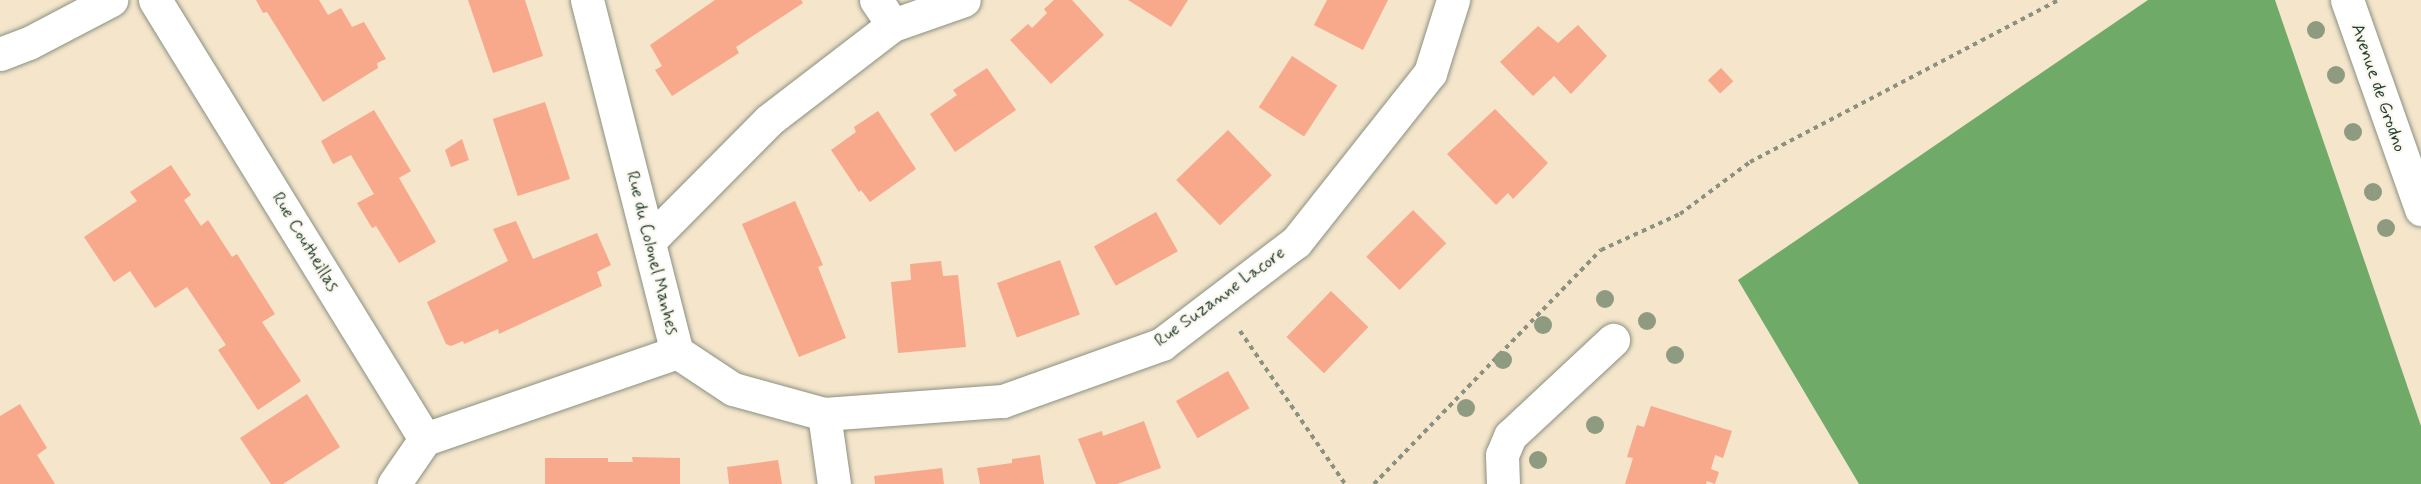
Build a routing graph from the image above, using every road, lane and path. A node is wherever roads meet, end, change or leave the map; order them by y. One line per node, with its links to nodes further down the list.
1 (111, 0): 9 (street)
2 (155, 0): 16 (street, Rue Coutheillas)
3 (587, 0): 11 (street, Rue du Colonel Manhes)
4 (964, 0): 8 (street)
5 (1453, 0): 12 (street, Rue Suzanne Lacore)
6 (2058, 0): 20 (path)
7 (2347, 0): 10 (street, Avenue de Grodno)
8 (885, 13): 11 (street)
9 (0, 54)
10 (2421, 209)
11 (650, 241): 14 (street, Rue du Colonel Manhes)
12 (1219, 301): 15 (street, Rue Suzanne Lacore); 19 (path)
13 (1613, 340): 21 (street)
14 (677, 352): 15 (street, Rue Suzanne Lacore); 16 (street, Rue du Colonel Manhes)
15 (824, 414): 18 (street)
16 (425, 439): 17 (street)
17 (394, 484)
18 (834, 484)
19 (1345, 484)
20 (1374, 484)
21 (1503, 484)

